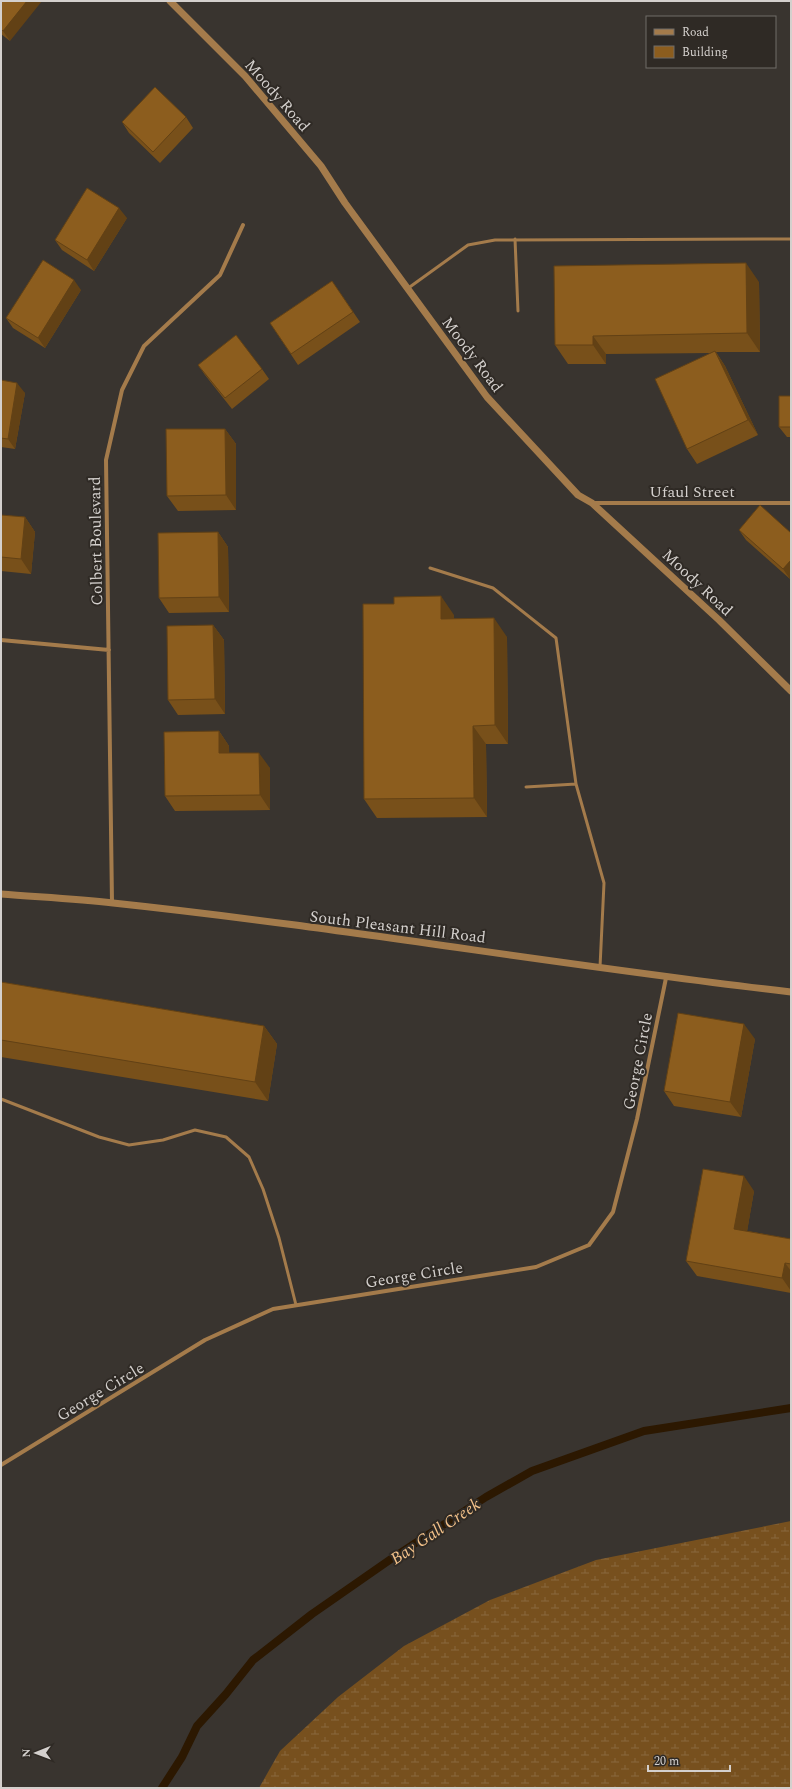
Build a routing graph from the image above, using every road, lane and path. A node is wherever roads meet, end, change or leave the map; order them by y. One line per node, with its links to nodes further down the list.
1 (170, 1): 5 (street, Moody Road)
2 (244, 225): 11 (street, Colbert Boulevard)
3 (515, 239): 4 (lane); 5 (lane); 6 (lane)
4 (791, 239)
5 (408, 289): 7 (street, Moody Road)
6 (518, 311)
7 (592, 503): 8 (street, Ufaul Street); 12 (street, Moody Road)
8 (791, 503)
9 (430, 568): 13 (lane)
10 (1, 640): 11 (street)
11 (109, 650): 16 (street, Colbert Boulevard)
12 (791, 691)
13 (576, 784): 14 (lane); 17 (lane)
14 (526, 787)
15 (1, 894): 16 (street, South Pleasant Hill Road)
16 (112, 903): 17 (street, South Pleasant Hill Road)
17 (600, 967): 18 (street, South Pleasant Hill Road)
18 (666, 978): 19 (street, South Pleasant Hill Road); 21 (street, George Circle)
19 (791, 992)
20 (1, 1099): 21 (lane)
21 (296, 1305): 22 (street, George Circle)
22 (1, 1465)

